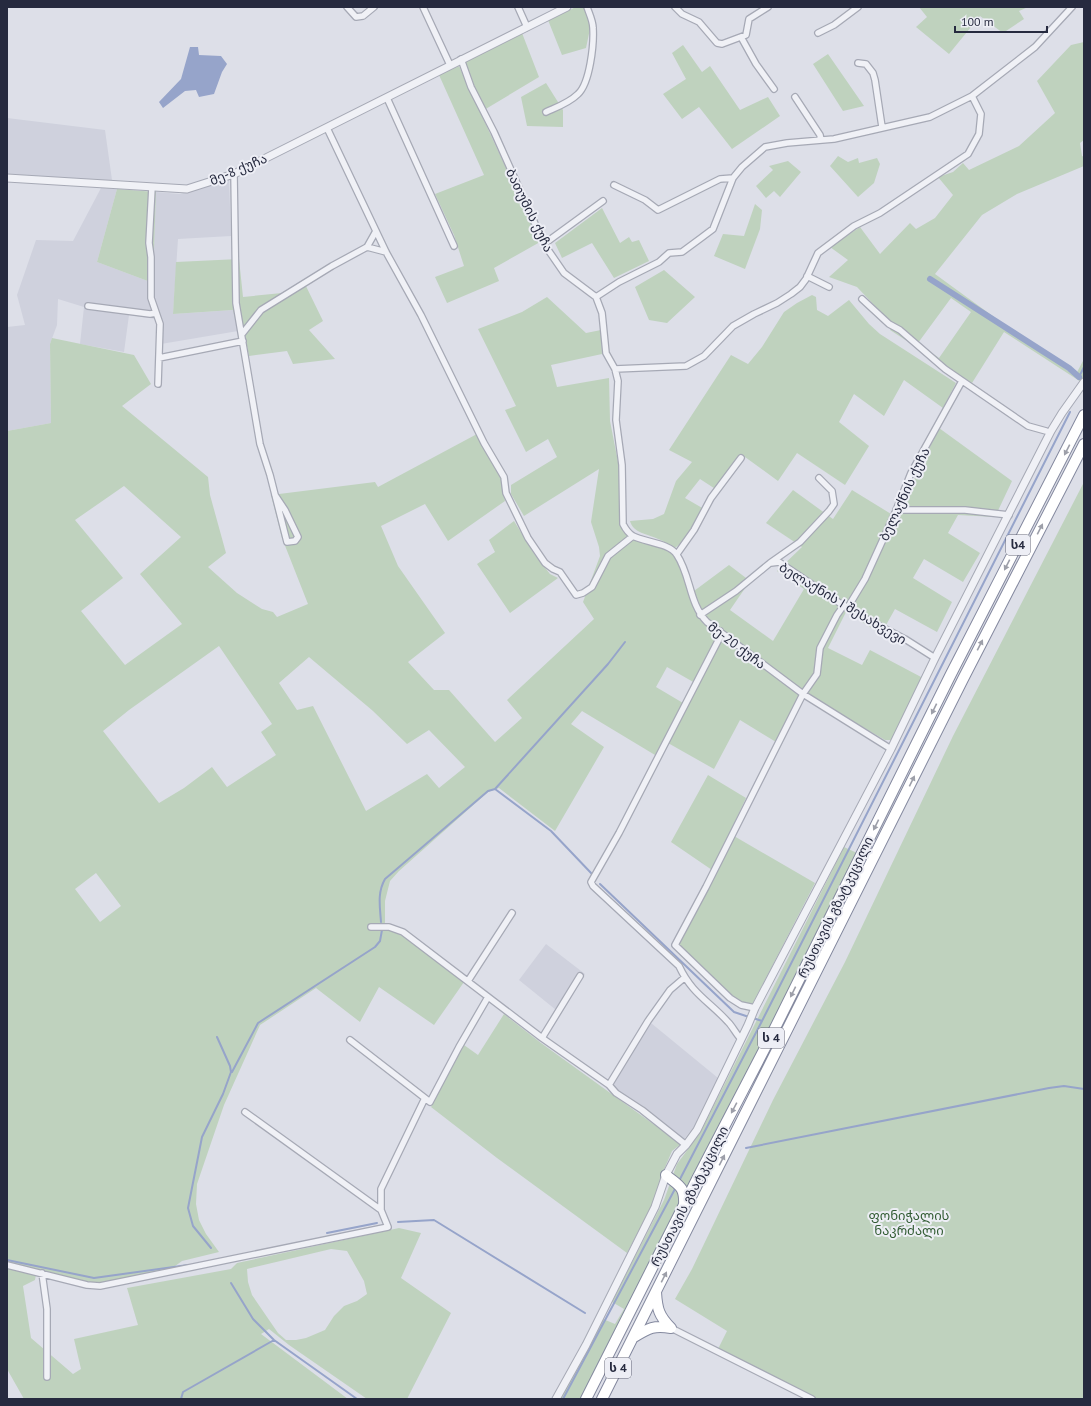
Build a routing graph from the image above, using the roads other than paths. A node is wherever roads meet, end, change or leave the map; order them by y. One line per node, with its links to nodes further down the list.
1 (347, 7): 2 (street)
2 (374, 7)
3 (423, 7): 16 (street)
4 (518, 7): 11 (street)
5 (567, 7): 11 (street, მე-8 ქუჩა)
6 (587, 7): 21 (street)
7 (674, 7): 13 (street)
8 (768, 7): 13 (street)
9 (858, 7): 12 (street)
10 (1072, 7): 18 (street)
11 (527, 27): 14 (street, მე-8 ქუჩა)
12 (818, 33)
13 (741, 37): 17 (street)
14 (461, 60): 16 (street, მე-8 ქუჩა); 32 (street, ბათუმის ქუჩა)
15 (858, 63): 22 (street)
16 (450, 65): 20 (street, მე-8 ქუჩა)
17 (774, 90)
18 (972, 96): 22 (street); 36 (street)
19 (795, 97): 24 (street)
20 (387, 98): 23 (street, მე-8 ქუჩა); 33 (street)
21 (546, 112)
22 (882, 127): 24 (street)
23 (327, 128): 25 (street, მე-8 ქუჩა); 31 (street)
24 (821, 140): 27 (street)
25 (234, 174): 29 (street, მე-8 ქუჩა); 42 (street)
26 (7, 178): 29 (street, მე-8 ქუჩა)
27 (733, 178): 28 (street); 38 (street)
28 (614, 185)
29 (152, 187): 41 (street)
30 (603, 200): 32 (street)
31 (376, 231): 34 (street); 35 (street)
32 (544, 244): 38 (street, ბათუმის ქუჩა)
33 (454, 246)
34 (367, 247): 35 (street); 42 (street)
35 (386, 252): 57 (street)
36 (807, 276): 37 (street); 45 (street)
37 (829, 287)
38 (596, 297): 45 (street)
39 (862, 299): 46 (street)
40 (88, 306): 41 (street)
41 (156, 313): 44 (street)
42 (242, 334): 43 (street)
43 (243, 341): 44 (street); 54 (street)
44 (159, 358): 48 (street)
45 (615, 369): 57 (street)
46 (962, 381): 50 (street); 55 (street, ბელაქნის ქუჩა)
47 (1084, 382): 56 (street)
48 (158, 384)
49 (1084, 415): 64 (highway, რუსთავის გზატკეცილი / ს4, one-way to 64)
50 (1046, 430)
51 (1084, 444): 65 (highway, რუსთავის გზატკეცილი / ს4, one-way to 51)
52 (741, 458): 58 (street)
53 (819, 478): 59 (street)
54 (276, 495): 54 (street)
55 (896, 510): 56 (street); 60 (street, ბელაქნის ქუჩა)
56 (1009, 515): 63 (street)
57 (633, 536): 58 (street)
58 (677, 554): 61 (street, მე-20 ქუჩა)
59 (770, 563): 60 (street, ბელაქნის I შესახვევი); 61 (street)
60 (846, 606): 63 (street, ბელაქნის I შესახვევი); 66 (street, ბელაქნის ქუჩა)
61 (700, 615): 62 (street, მე-20 ქუჩა)
62 (720, 631): 66 (street, მე-20 ქუჩა); 71 (street)
63 (935, 658): 67 (street)
64 (952, 674): 82 (highway, რუსთავის გზატკეცილი / ს 4, one-way to 82)
65 (962, 680): 89 (highway, რუსთავის გზატკეცილი / ს 4, one-way to 65)
66 (803, 694): 67 (street, მე-20 ქუჩა); 74 (street, ბელაქნის ქუჩა)
67 (891, 749): 74 (street)
68 (512, 912): 72 (street)
69 (371, 927): 72 (street)
70 (580, 976): 75 (street)
71 (684, 978): 76 (street); 78 (street)
72 (468, 981): 73 (street)
73 (488, 996): 75 (street); 79 (street)
74 (754, 1010): 76 (street)
75 (542, 1038): 78 (street)
76 (741, 1039): 81 (street)
77 (350, 1040): 79 (street)
78 (609, 1085): 81 (street)
79 (425, 1098): 86 (street)
80 (245, 1112): 86 (street)
81 (686, 1145): 83 (street)
82 (698, 1177): 84 (highway); 85 (highway, რუსთავის გზატკეცილი / ს 4)
83 (669, 1178): 84 (highway); 93 (street)
84 (680, 1185): 85 (highway)
85 (684, 1205): 94 (highway, რუსთავის გზატკეცილი / ს 4)
86 (381, 1210): 88 (street)
87 (7, 1265): 88 (street)
88 (42, 1273): 92 (street)
89 (656, 1292): 90 (highway); 91 (highway, რუსთავის გზატკეცილი / ს 4)
90 (671, 1328): 91 (highway); 96 (street)
91 (634, 1337): 95 (highway, რუსთავის გზატკეცილი / ს 4)
92 (47, 1377)
93 (556, 1399)
94 (586, 1399)
95 (602, 1399)
96 (812, 1399)

